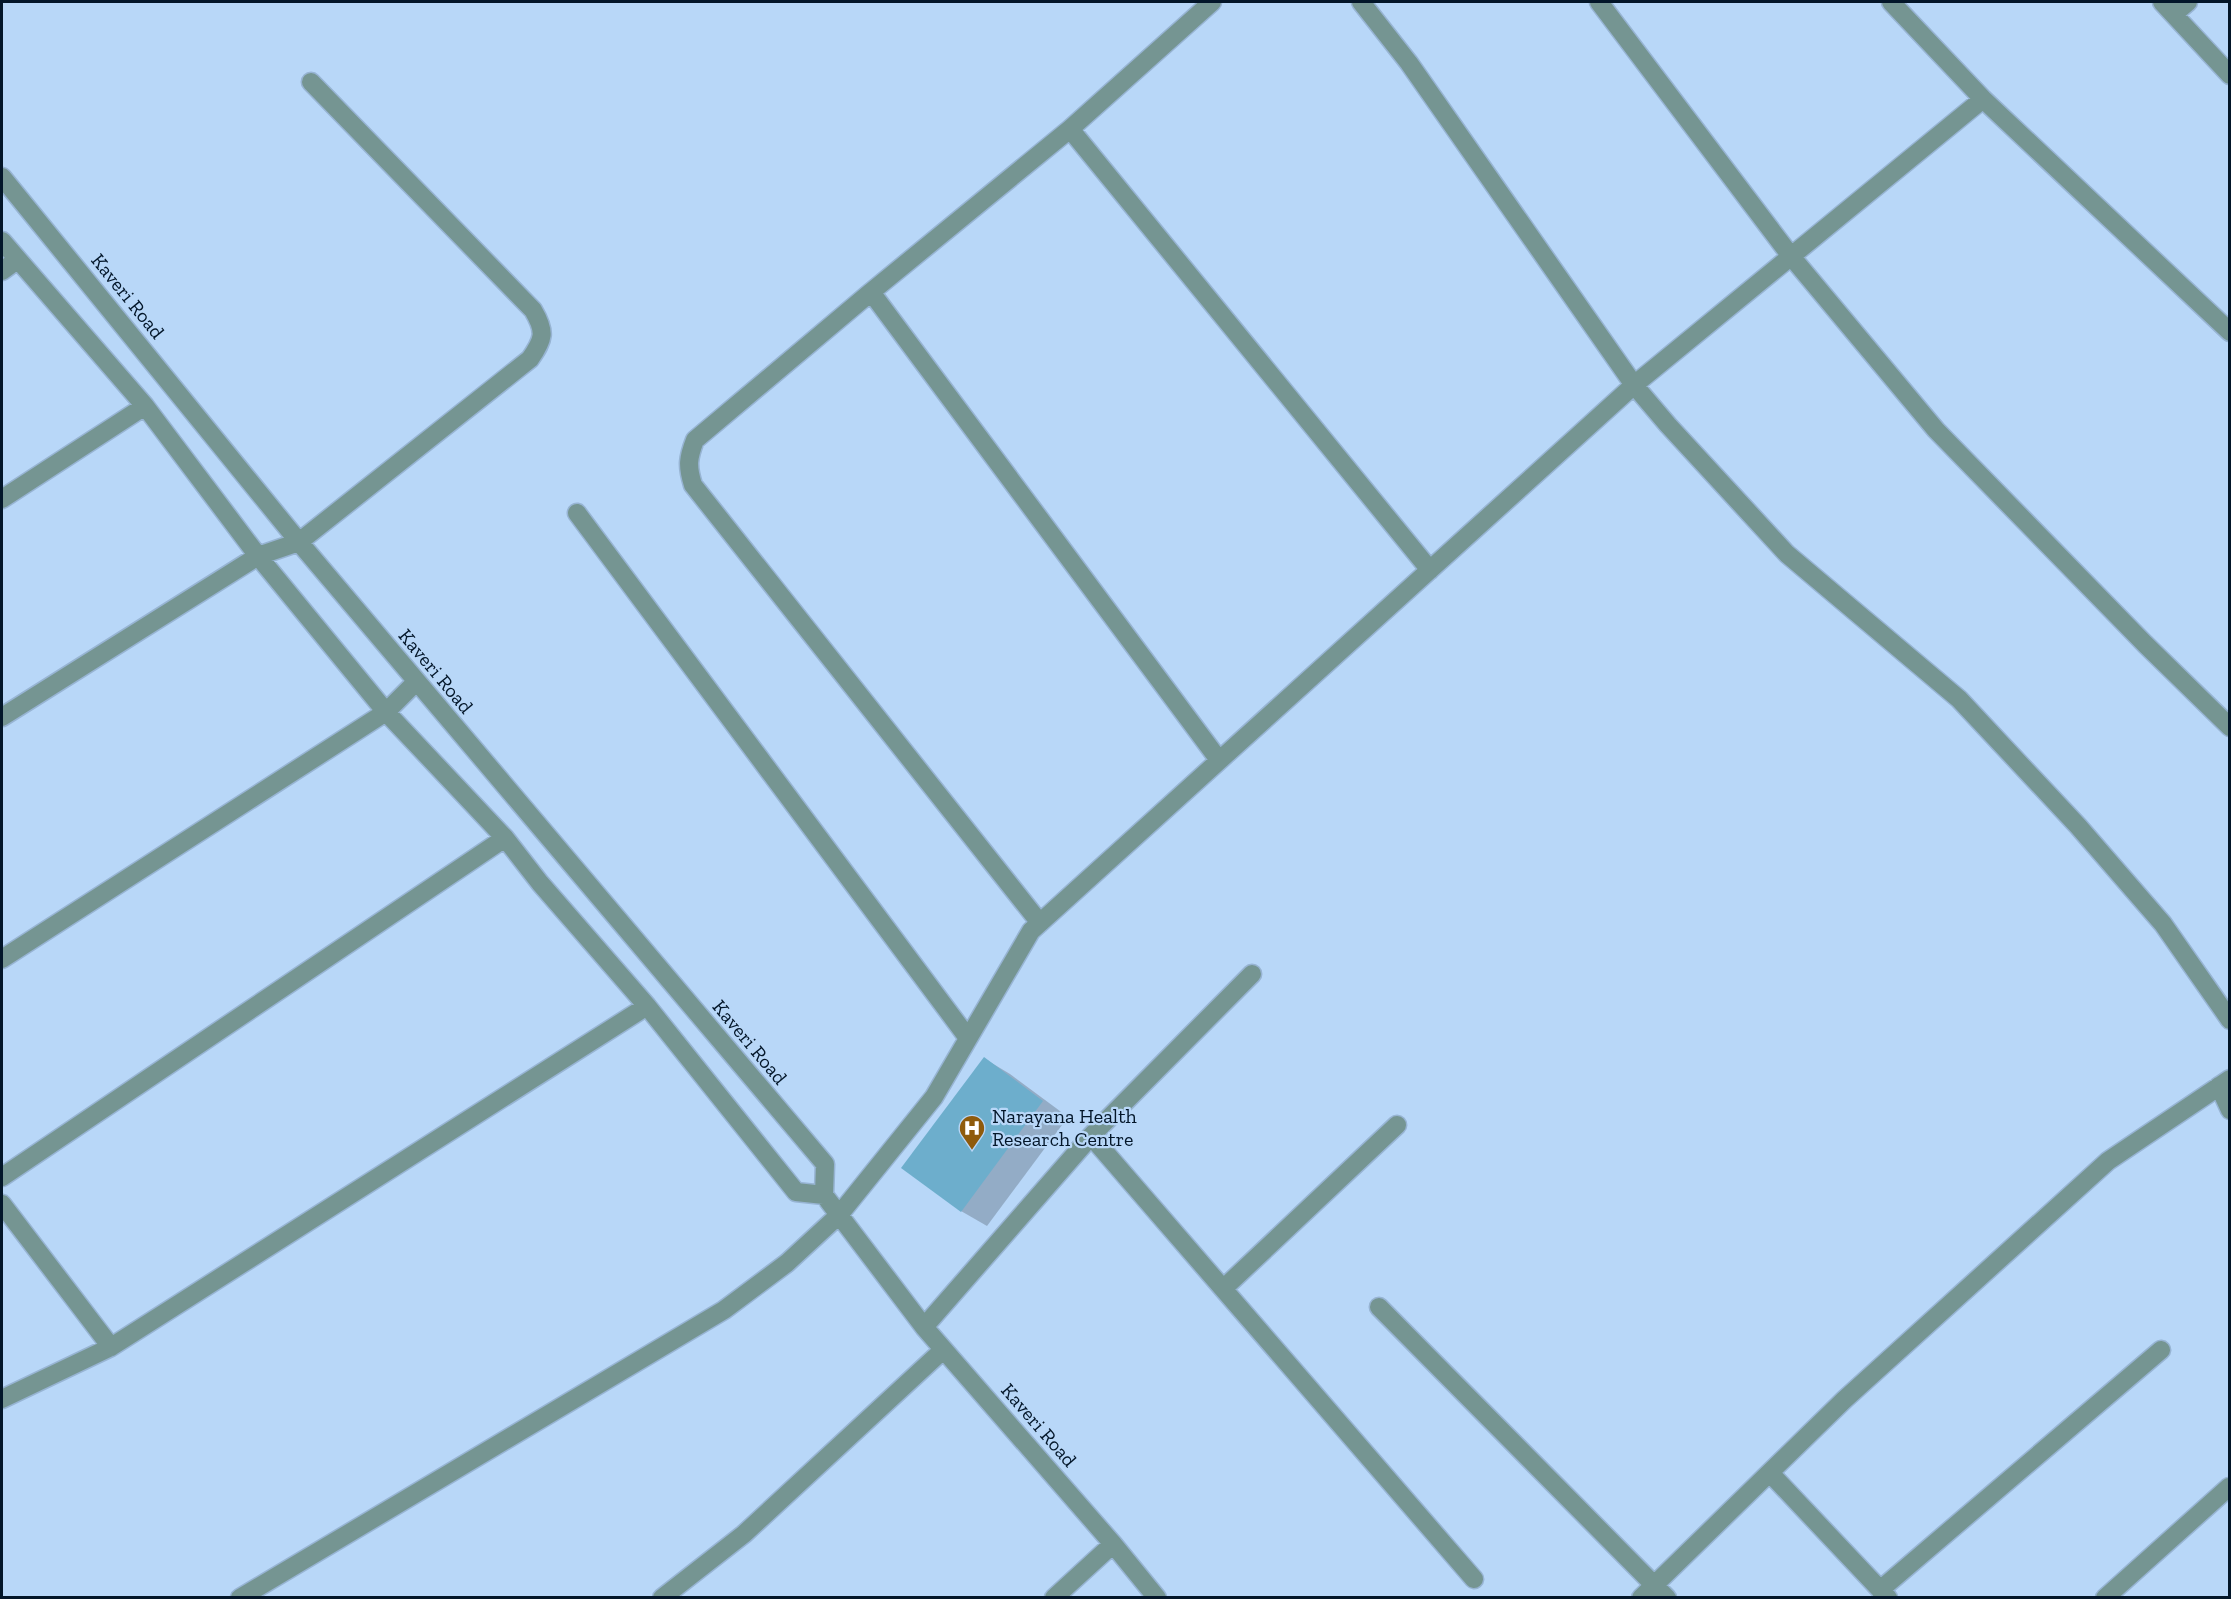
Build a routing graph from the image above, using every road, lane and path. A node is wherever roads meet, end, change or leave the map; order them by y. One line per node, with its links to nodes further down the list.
1 (1212, 2): 10 (street)
2 (1361, 2): 18 (street)
3 (1599, 2): 13 (street)
4 (1891, 2): 9 (street)
5 (2188, 2): 6 (street)
6 (2168, 8): 7 (street)
7 (2229, 75)
8 (311, 82): 22 (street)
9 (1983, 99): 13 (street); 17 (street)
10 (1070, 129): 16 (street); 24 (street)
11 (2, 177): 22 (street, Kaveri Road)
12 (2, 241): 14 (street)
13 (1790, 255): 18 (street); 28 (street)
14 (17, 260): 15 (street); 19 (street)
15 (2, 271)
16 (872, 292): 29 (street); 31 (street)
17 (2229, 332)
18 (1634, 385): 24 (street); 35 (street)
19 (145, 406): 20 (street); 23 (street)
20 (2, 499)
21 (577, 513): 36 (street)
22 (299, 542): 23 (street); 25 (street, Kaveri Road)
23 (258, 556): 26 (street); 27 (street)
24 (1430, 570): 29 (street)
25 (416, 682): 26 (street); 42 (street, Kaveri Road)
26 (386, 712): 30 (street); 32 (street)
27 (2, 717)
28 (2229, 727)
29 (1220, 760): 31 (street)
30 (505, 838): 34 (street); 41 (street)
31 (1040, 923): 36 (street)
32 (2, 959)
33 (1252, 974): 40 (street)
34 (647, 1006): 42 (street); 48 (street)
35 (2229, 1020)
36 (968, 1038): 44 (street)
37 (2224, 1082): 38 (street); 52 (street)
38 (2229, 1110)
39 (1397, 1125): 45 (street)
40 (1091, 1136): 45 (street); 47 (street)
41 (2, 1177)
42 (824, 1195): 44 (street, Kaveri Road)
43 (2, 1204): 48 (street)
44 (839, 1215): 47 (street, Kaveri Road); 58 (street)
45 (1224, 1288): 55 (street)
46 (1379, 1307): 56 (street)
47 (924, 1327): 49 (street, Kaveri Road)
48 (111, 1347): 51 (street)
49 (943, 1350): 54 (street, Kaveri Road); 59 (street)
50 (2162, 1350): 57 (street)
51 (2, 1399)
52 (1770, 1473): 56 (street); 57 (street)
53 (2229, 1487): 63 (street)
54 (1113, 1544): 60 (street); 61 (street, Kaveri Road)
55 (1474, 1579)
56 (1660, 1591): 62 (street)
57 (1884, 1594)
58 (240, 1598)
59 (662, 1598)
60 (1054, 1598)
61 (1157, 1598)
62 (1641, 1598)
63 (2105, 1598)

